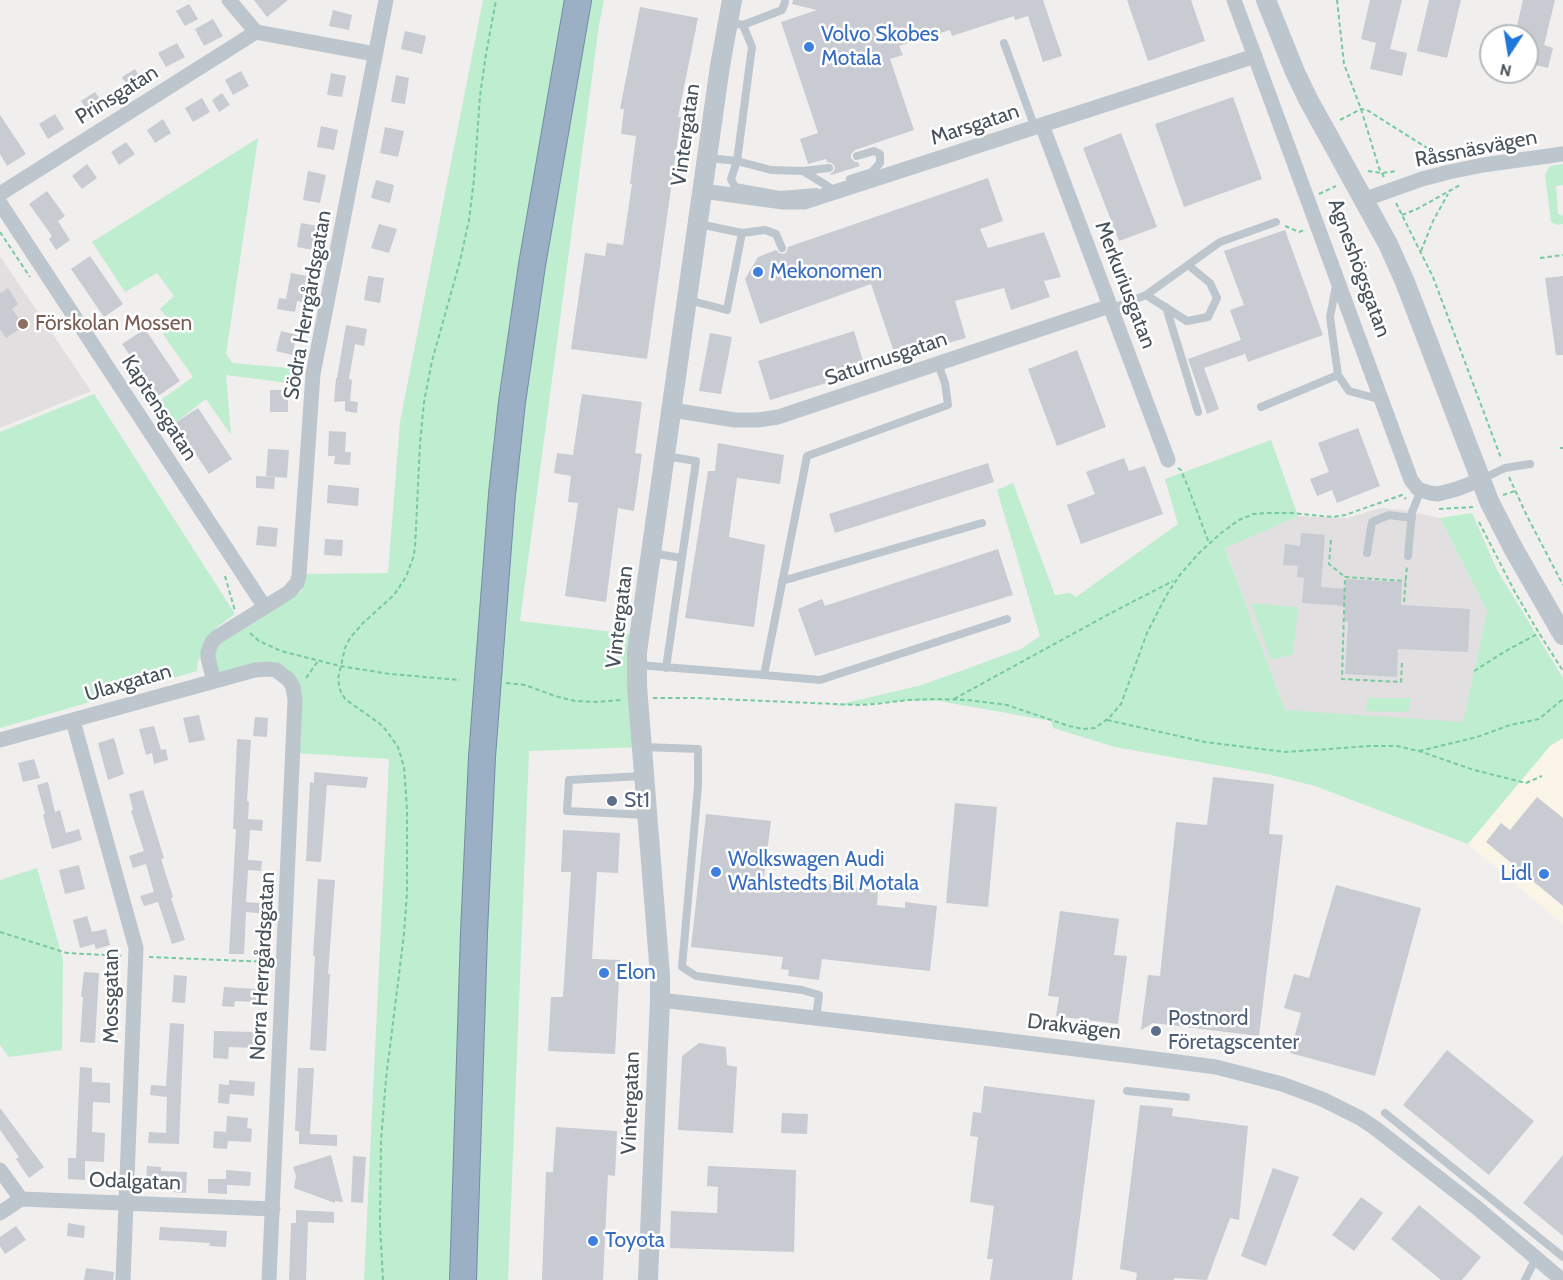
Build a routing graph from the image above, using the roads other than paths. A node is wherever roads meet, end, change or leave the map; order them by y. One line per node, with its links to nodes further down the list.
1 (229, 0): 10 (street)
2 (386, 0): 12 (street, Södra Herrgårdsgatan)
3 (560, 0): 81 (highway)
4 (578, 0): 82 (highway)
5 (732, 0): 9 (street, Vintergatan)
6 (1234, 0): 13 (street, Agneshögsgatan)
7 (1266, 0): 24 (street, Agneshögsgatan)
8 (785, 2): 9 (lane)
9 (736, 24): 17 (street, Vintergatan); 18 (lane)
10 (256, 32): 12 (street); 23 (street, Prinsgatan)
11 (1004, 44): 14 (lane)
12 (375, 54): 54 (street, Södra Herrgårdsgatan)
13 (1255, 56): 14 (street, Marsgatan); 31 (street, Agneshögsgatan)
14 (1039, 127): 22 (street, Marsgatan); 34 (street, Merkuriusgatan)
15 (1563, 154): 24 (street, Råssnäsvägen)
16 (857, 156): 21 (lane)
17 (707, 158): 18 (lane); 22 (street, Vintergatan)
18 (736, 161): 20 (lane); 21 (lane)
19 (828, 168): 20 (lane)
20 (803, 171): 21 (lane)
21 (828, 187)
22 (702, 191): 27 (street, Vintergatan)
23 (0, 194)
24 (1363, 200): 45 (street, Agneshögsgatan)
25 (0, 202): 54 (street, Kaptensgatan)
26 (1276, 222): 30 (lane)
27 (698, 224): 28 (lane); 33 (street, Vintergatan)
28 (742, 233): 29 (lane); 33 (lane)
29 (782, 248)
30 (1188, 265): 32 (lane); 35 (lane)
31 (1337, 278): 37 (lane); 38 (street, Agneshögsgatan)
32 (1146, 295): 34 (lane); 35 (lane)
33 (687, 299): 40 (street, Vintergatan)
34 (1110, 307): 36 (street, Saturnusgatan); 43 (street, Merkuriusgatan)
35 (1166, 307): 41 (lane)
36 (938, 364): 40 (street, Saturnusgatan); 53 (lane)
37 (1338, 375): 38 (lane); 39 (lane)
38 (1382, 400): 46 (street, Agneshögsgatan)
39 (1261, 407)
40 (672, 410): 42 (street, Vintergatan)
41 (1198, 412)
42 (665, 456): 49 (street, Vintergatan); 52 (lane)
43 (1168, 460)
44 (1530, 464): 45 (lane)
45 (1480, 480): 46 (street); 56 (street, Agneshögsgatan)
46 (1418, 497): 47 (lane)
47 (1412, 518): 50 (lane); 51 (lane)
48 (982, 524): 53 (lane)
49 (651, 553): 52 (lane); 57 (street, Vintergatan)
50 (1367, 553)
51 (1408, 556)
52 (682, 558): 58 (lane)
53 (782, 581): 59 (lane)
54 (264, 606): 60 (street, Södra Herrgårdsgatan)
55 (1007, 619): 59 (lane)
56 (1563, 635)
57 (636, 665): 58 (lane); 64 (street, Vintergatan)
58 (666, 668): 59 (lane)
59 (764, 675)
60 (214, 681): 61 (street, Ulaxgatan); 62 (street, Ulaxgatan)
61 (293, 687): 75 (street, Norra Herrgårdsgatan)
62 (73, 721): 63 (street, Ulaxgatan); 74 (street, Mossgatan)
63 (0, 740)
64 (641, 747): 65 (street, Vintergatan); 68 (lane)
65 (644, 776): 66 (street, Vintergatan); 66 (lane)
66 (648, 815): 67 (street, Vintergatan)
67 (660, 1000): 68 (street, Drakvägen); 83 (street, Vintergatan)
68 (816, 1018): 78 (street, Drakvägen)
69 (1127, 1091): 70 (lane)
70 (1186, 1097)
71 (1385, 1113): 77 (lane)
72 (0, 1170): 73 (street)
73 (21, 1199): 74 (street, Odalgatan); 76 (street)
74 (127, 1202): 75 (street, Odalgatan); 79 (street, Mossgatan)
75 (273, 1209): 80 (street, Norra Herrgårdsgatan)
76 (0, 1213)
77 (1563, 1257)
78 (1536, 1258): 84 (lane); 85 (street, Drakvägen)
79 (123, 1280)
80 (270, 1280)
81 (446, 1280)
82 (463, 1280)
83 (648, 1280)
84 (1525, 1280)
85 (1562, 1280)

